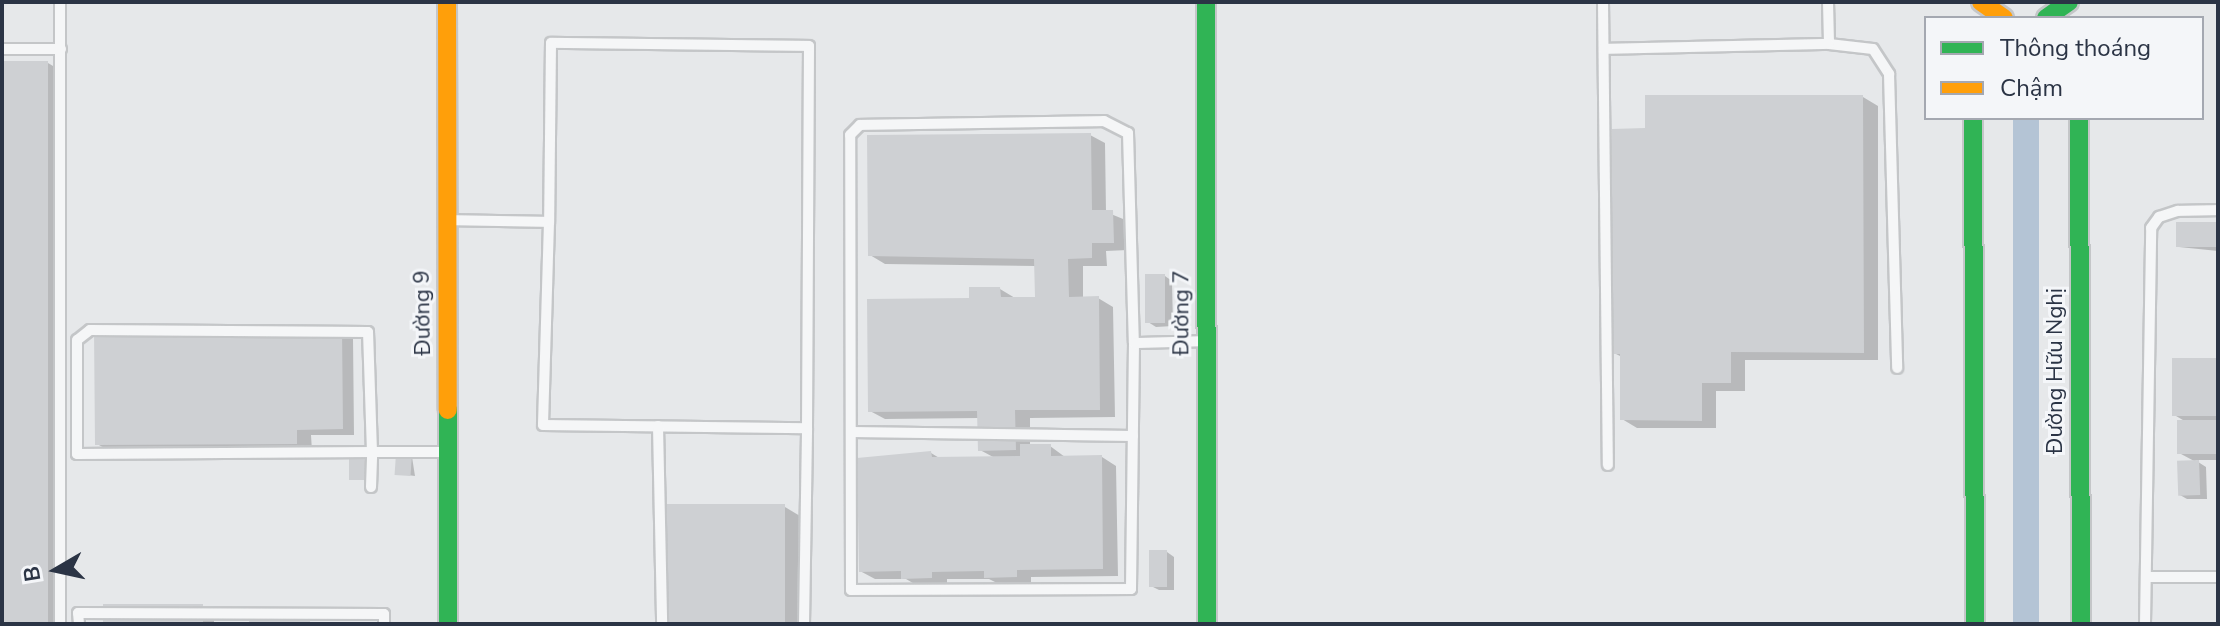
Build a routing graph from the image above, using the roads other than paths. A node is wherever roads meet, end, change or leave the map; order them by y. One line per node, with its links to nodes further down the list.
1 (60, 2): 12 (lane)
2 (447, 2): 17 (street, Đường 9)
3 (1206, 2): 19 (street, Đường 7)
4 (1603, 2): 13 (lane)
5 (1828, 2): 10 (lane)
6 (1981, 2): 8 (street)
7 (2069, 2): 9 (street)
8 (2001, 16)
9 (2049, 16)
10 (1829, 44): 13 (lane); 21 (lane)
11 (2, 49): 12 (lane)
12 (61, 49): 33 (lane)
13 (1604, 49): 28 (lane)
14 (1973, 120): 40 (street)
15 (2079, 120): 41 (street, Đường Hữu Nghị)
16 (2218, 210): 30 (lane)
17 (446, 220): 18 (lane); 27 (street, Đường 9)
18 (549, 222): 22 (lane); 23 (lane)
19 (1206, 341): 20 (lane); 39 (street, Đường 7)
20 (1134, 343): 24 (lane); 25 (lane)
21 (1897, 368)
22 (658, 426): 23 (lane); 37 (lane)
23 (807, 428): 38 (lane)
24 (852, 432): 25 (lane); 25 (lane)
25 (1133, 436)
26 (372, 452): 26 (lane); 27 (lane); 29 (lane)
27 (448, 452): 36 (street, Đường 9)
28 (1608, 465)
29 (371, 487)
30 (2148, 577): 31 (lane); 42 (lane)
31 (2218, 577)
32 (235, 619): 34 (lane); 35 (lane)
33 (60, 624)
34 (79, 624)
35 (384, 624)
36 (448, 624)
37 (662, 624)
38 (804, 624)
39 (1207, 624)
40 (1975, 624)
41 (2081, 624)
42 (2145, 624)

